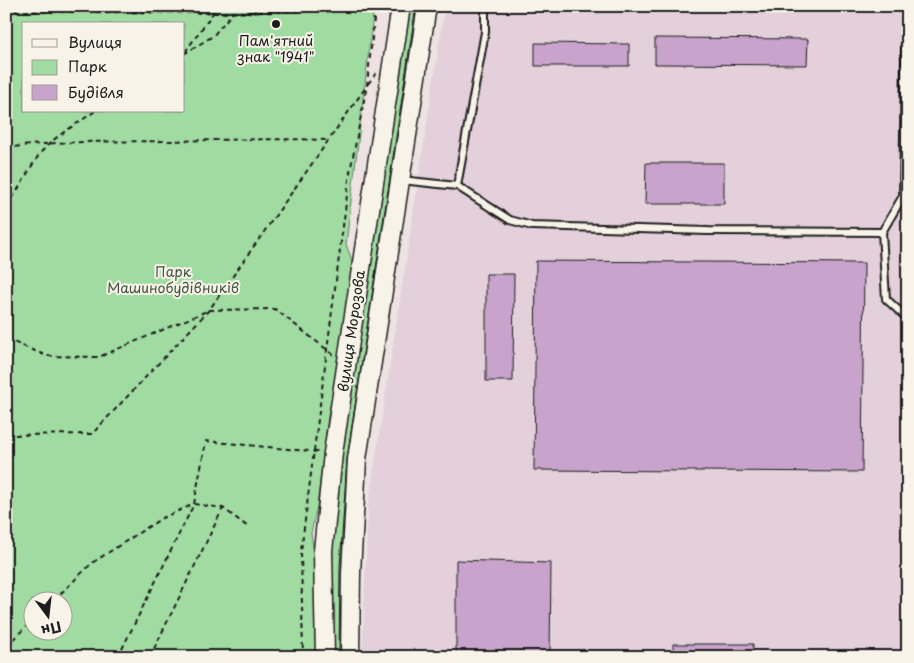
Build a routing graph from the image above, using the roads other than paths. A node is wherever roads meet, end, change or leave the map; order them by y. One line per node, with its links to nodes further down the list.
1 (427, 6): 5 (main road, вулиця Морозова)
2 (485, 6): 6 (lane)
3 (906, 6): 7 (lane)
4 (401, 8): 9 (main road, вулиця Морозова)
5 (399, 180): 6 (lane); 10 (main road, вулиця Морозова)
6 (456, 186): 7 (lane)
7 (882, 232): 8 (lane)
8 (908, 319)
9 (325, 657)
10 (350, 657)

